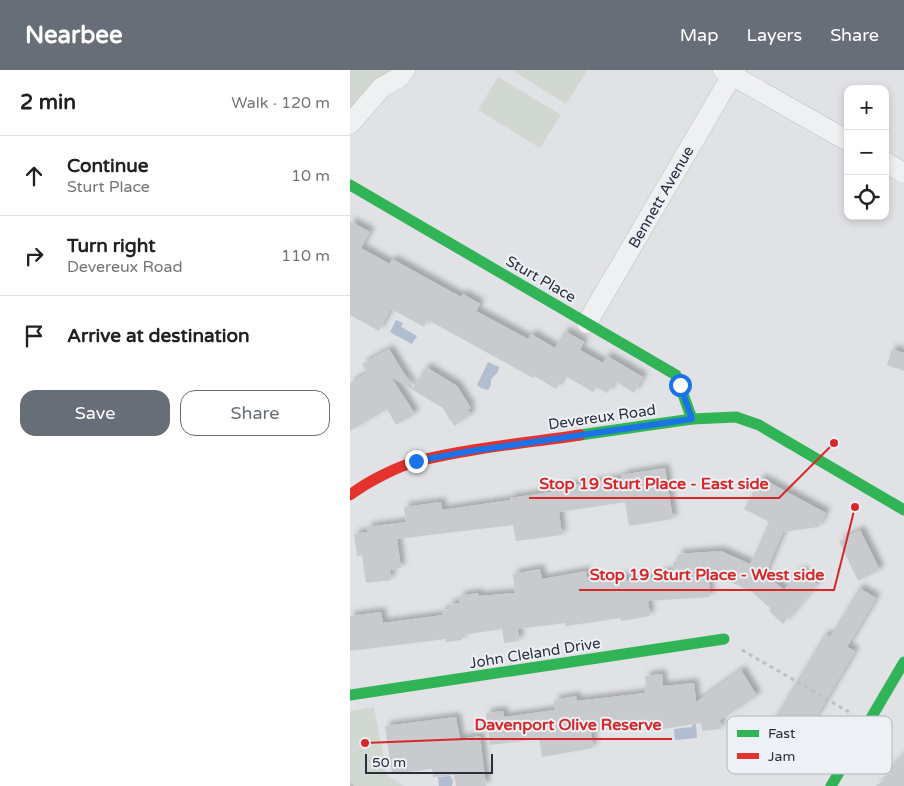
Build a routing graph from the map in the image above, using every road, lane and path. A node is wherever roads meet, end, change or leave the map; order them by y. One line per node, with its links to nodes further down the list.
1 (405, 70): 3 (street)
2 (730, 72): 4 (street); 8 (street, Bennett Avenue)
3 (350, 124)
4 (844, 139)
5 (889, 164): 6 (street)
6 (904, 173)
7 (350, 185): 8 (street, Sturt Place)
8 (587, 323): 9 (street, Sturt Place)
9 (692, 419): 10 (street, Devereux Road); 11 (street, Devereux Road)
10 (350, 495)
11 (904, 510)
12 (724, 639): 14 (street, John Cleland Drive); 15 (path)
13 (904, 662): 16 (street)
14 (350, 695)
15 (858, 716)
16 (872, 716)
17 (838, 774): 20 (street)
18 (350, 784): 19 (path)
19 (353, 786)
20 (831, 786)

